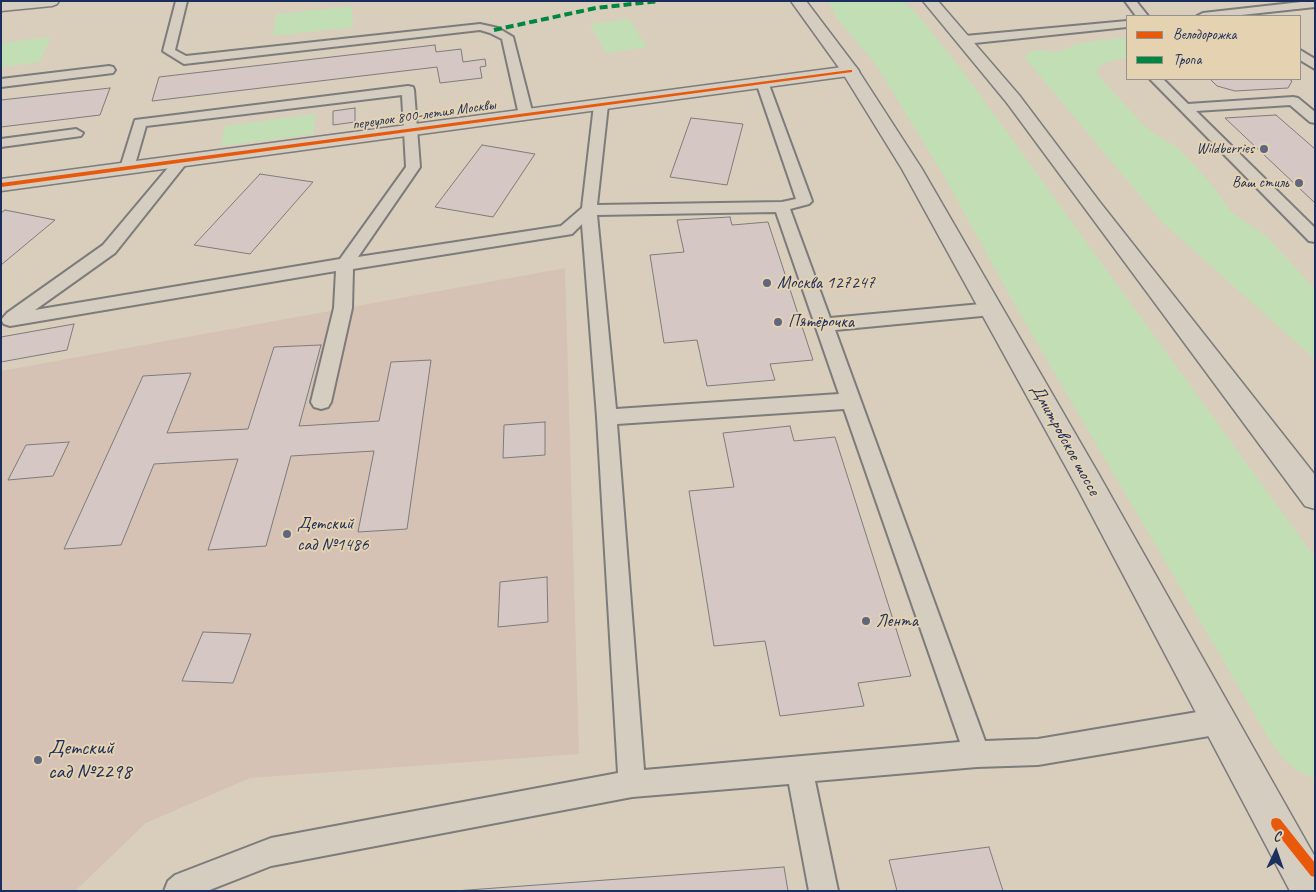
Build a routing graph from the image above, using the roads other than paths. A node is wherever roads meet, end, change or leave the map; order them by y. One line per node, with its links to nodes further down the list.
1 (182, 1): 24 (lane)
2 (798, 1): 16 (main road, Дмитровское шоссе)
3 (930, 1): 12 (main road)
4 (1130, 1): 9 (lane)
5 (43, 2): 7 (main road)
6 (1315, 4): 8 (lane)
7 (1, 6)
8 (1245, 14): 10 (lane)
9 (1141, 15)
10 (1224, 15)
11 (1126, 24): 12 (lane)
12 (965, 40): 41 (main road)
13 (1301, 55): 14 (lane)
14 (1315, 65)
15 (109, 70): 18 (lane)
16 (850, 71): 19 (main road, переулок 800-летия Москвы); 36 (main road, Дмитровское шоссе)
17 (1157, 80): 23 (lane)
18 (1, 82)
19 (762, 82): 22 (main road, переулок 800-летия Москвы); 32 (lane)
20 (1315, 100): 21 (lane)
21 (1294, 101): 23 (lane); 25 (lane)
22 (601, 105): 24 (main road, переулок 800-летия Москвы); 33 (lane)
23 (1186, 108): 34 (lane)
24 (526, 115): 26 (main road, переулок 800-летия Москвы)
25 (1315, 119)
26 (412, 130): 29 (main road, переулок 800-летия Москвы); 30 (lane); 35 (lane)
27 (76, 133): 28 (lane)
28 (1, 143)
29 (182, 160): 30 (main road, переулок 800-летия Москвы); 35 (lane)
30 (127, 168): 31 (main road, переулок 800-летия Москвы)
31 (1, 185)
32 (782, 207): 33 (lane); 37 (lane)
33 (589, 210): 35 (lane); 40 (lane)
34 (1315, 237)
35 (345, 264): 39 (lane)
36 (992, 309): 37 (lane); 42 (main road, Дмитровское шоссе)
37 (824, 325): 38 (lane)
38 (851, 401): 40 (lane); 43 (lane)
39 (322, 402)
40 (607, 417): 45 (lane)
41 (1315, 497)
42 (1220, 721): 43 (lane); 46 (main road, Дмитровское шоссе)
43 (977, 754): 44 (lane)
44 (799, 769): 45 (lane); 49 (lane)
45 (632, 784): 48 (lane)
46 (1276, 823): 47 (main road); 50 (main road, Дмитровское шоссе)
47 (1315, 872)
48 (178, 891)
49 (824, 891)
50 (1312, 891)

